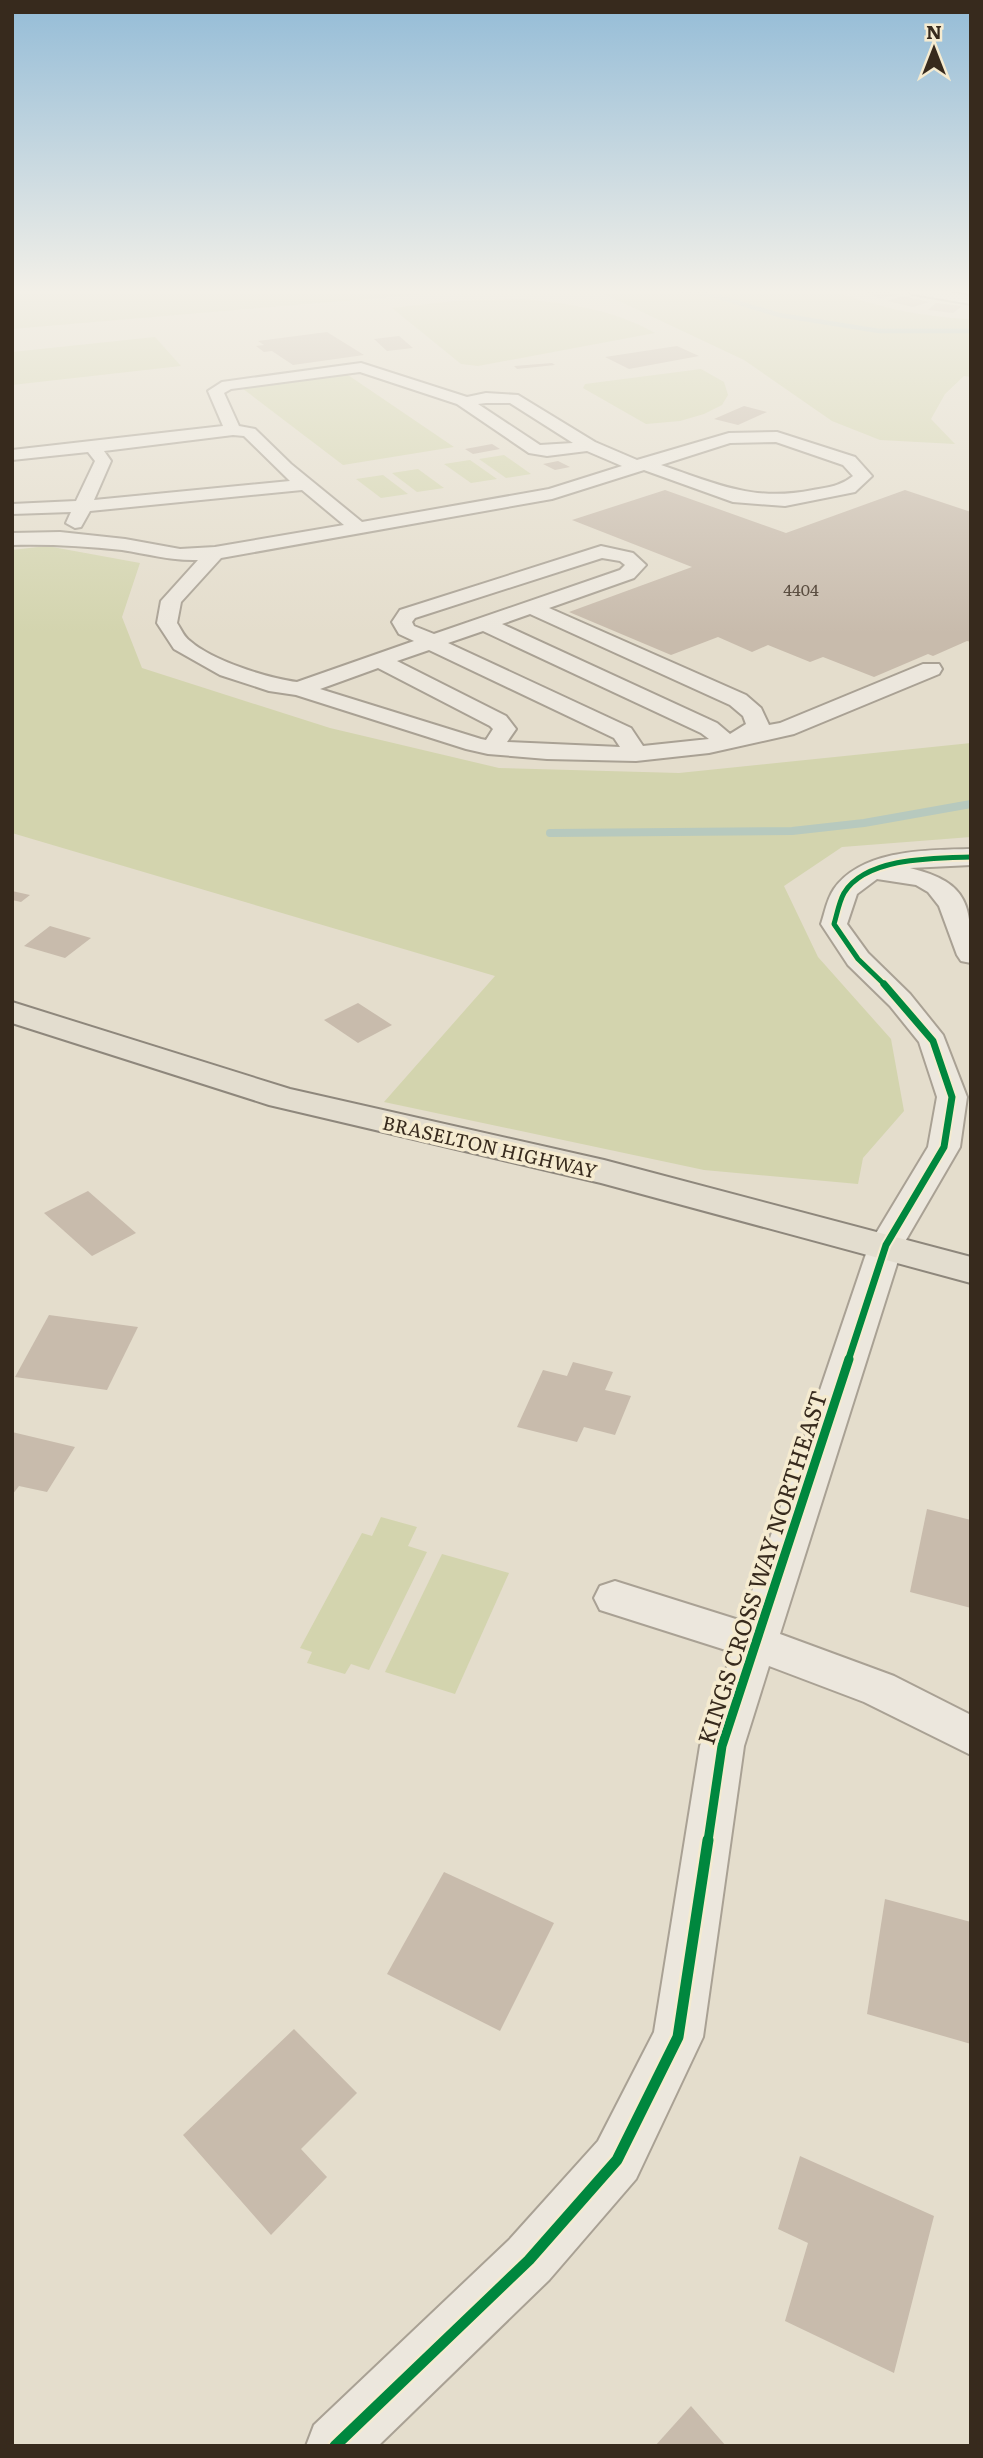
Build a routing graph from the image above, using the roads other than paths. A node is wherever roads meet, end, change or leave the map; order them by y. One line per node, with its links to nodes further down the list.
1 (222, 405): 4 (street)
2 (469, 405): 5 (street)
3 (524, 405): 5 (street)
4 (233, 430): 6 (street); 9 (street)
5 (589, 446): 8 (street)
6 (93, 447): 7 (street); 10 (street)
7 (12, 455)
8 (639, 465): 8 (street); 14 (street)
9 (300, 479): 10 (street); 14 (street)
10 (83, 506): 11 (street); 15 (street)
11 (12, 509)
12 (127, 527): 15 (street)
13 (12, 528): 15 (street)
14 (360, 528): 18 (street)
15 (71, 532): 17 (street); 18 (street)
16 (188, 536): 18 (street)
17 (12, 539)
18 (215, 553): 24 (street)
19 (533, 608): 20 (street); 21 (street); 25 (street)
20 (485, 624): 21 (street); 26 (street)
21 (427, 644): 22 (street); 28 (street)
22 (380, 661): 24 (street); 27 (street)
23 (931, 669): 25 (street)
24 (299, 690): 27 (street)
25 (754, 731): 26 (street)
26 (725, 741): 28 (street)
27 (492, 747): 28 (street)
28 (636, 754)
29 (971, 857): 30 (street)
30 (870, 873): 31 (street); 33 (street, KINGS CROSS WAY NORTHEAST)
31 (971, 955)
32 (12, 1012): 33 (main road, BRASELTON HIGHWAY)
33 (886, 1245): 34 (main road, BRASELTON HIGHWAY); 36 (street, KINGS CROSS WAY NORTHEAST)
34 (971, 1270)
35 (615, 1598): 36 (street)
36 (754, 1642): 37 (street); 38 (street, KINGS CROSS WAY NORTHEAST)
37 (971, 1736)
38 (335, 2446)

